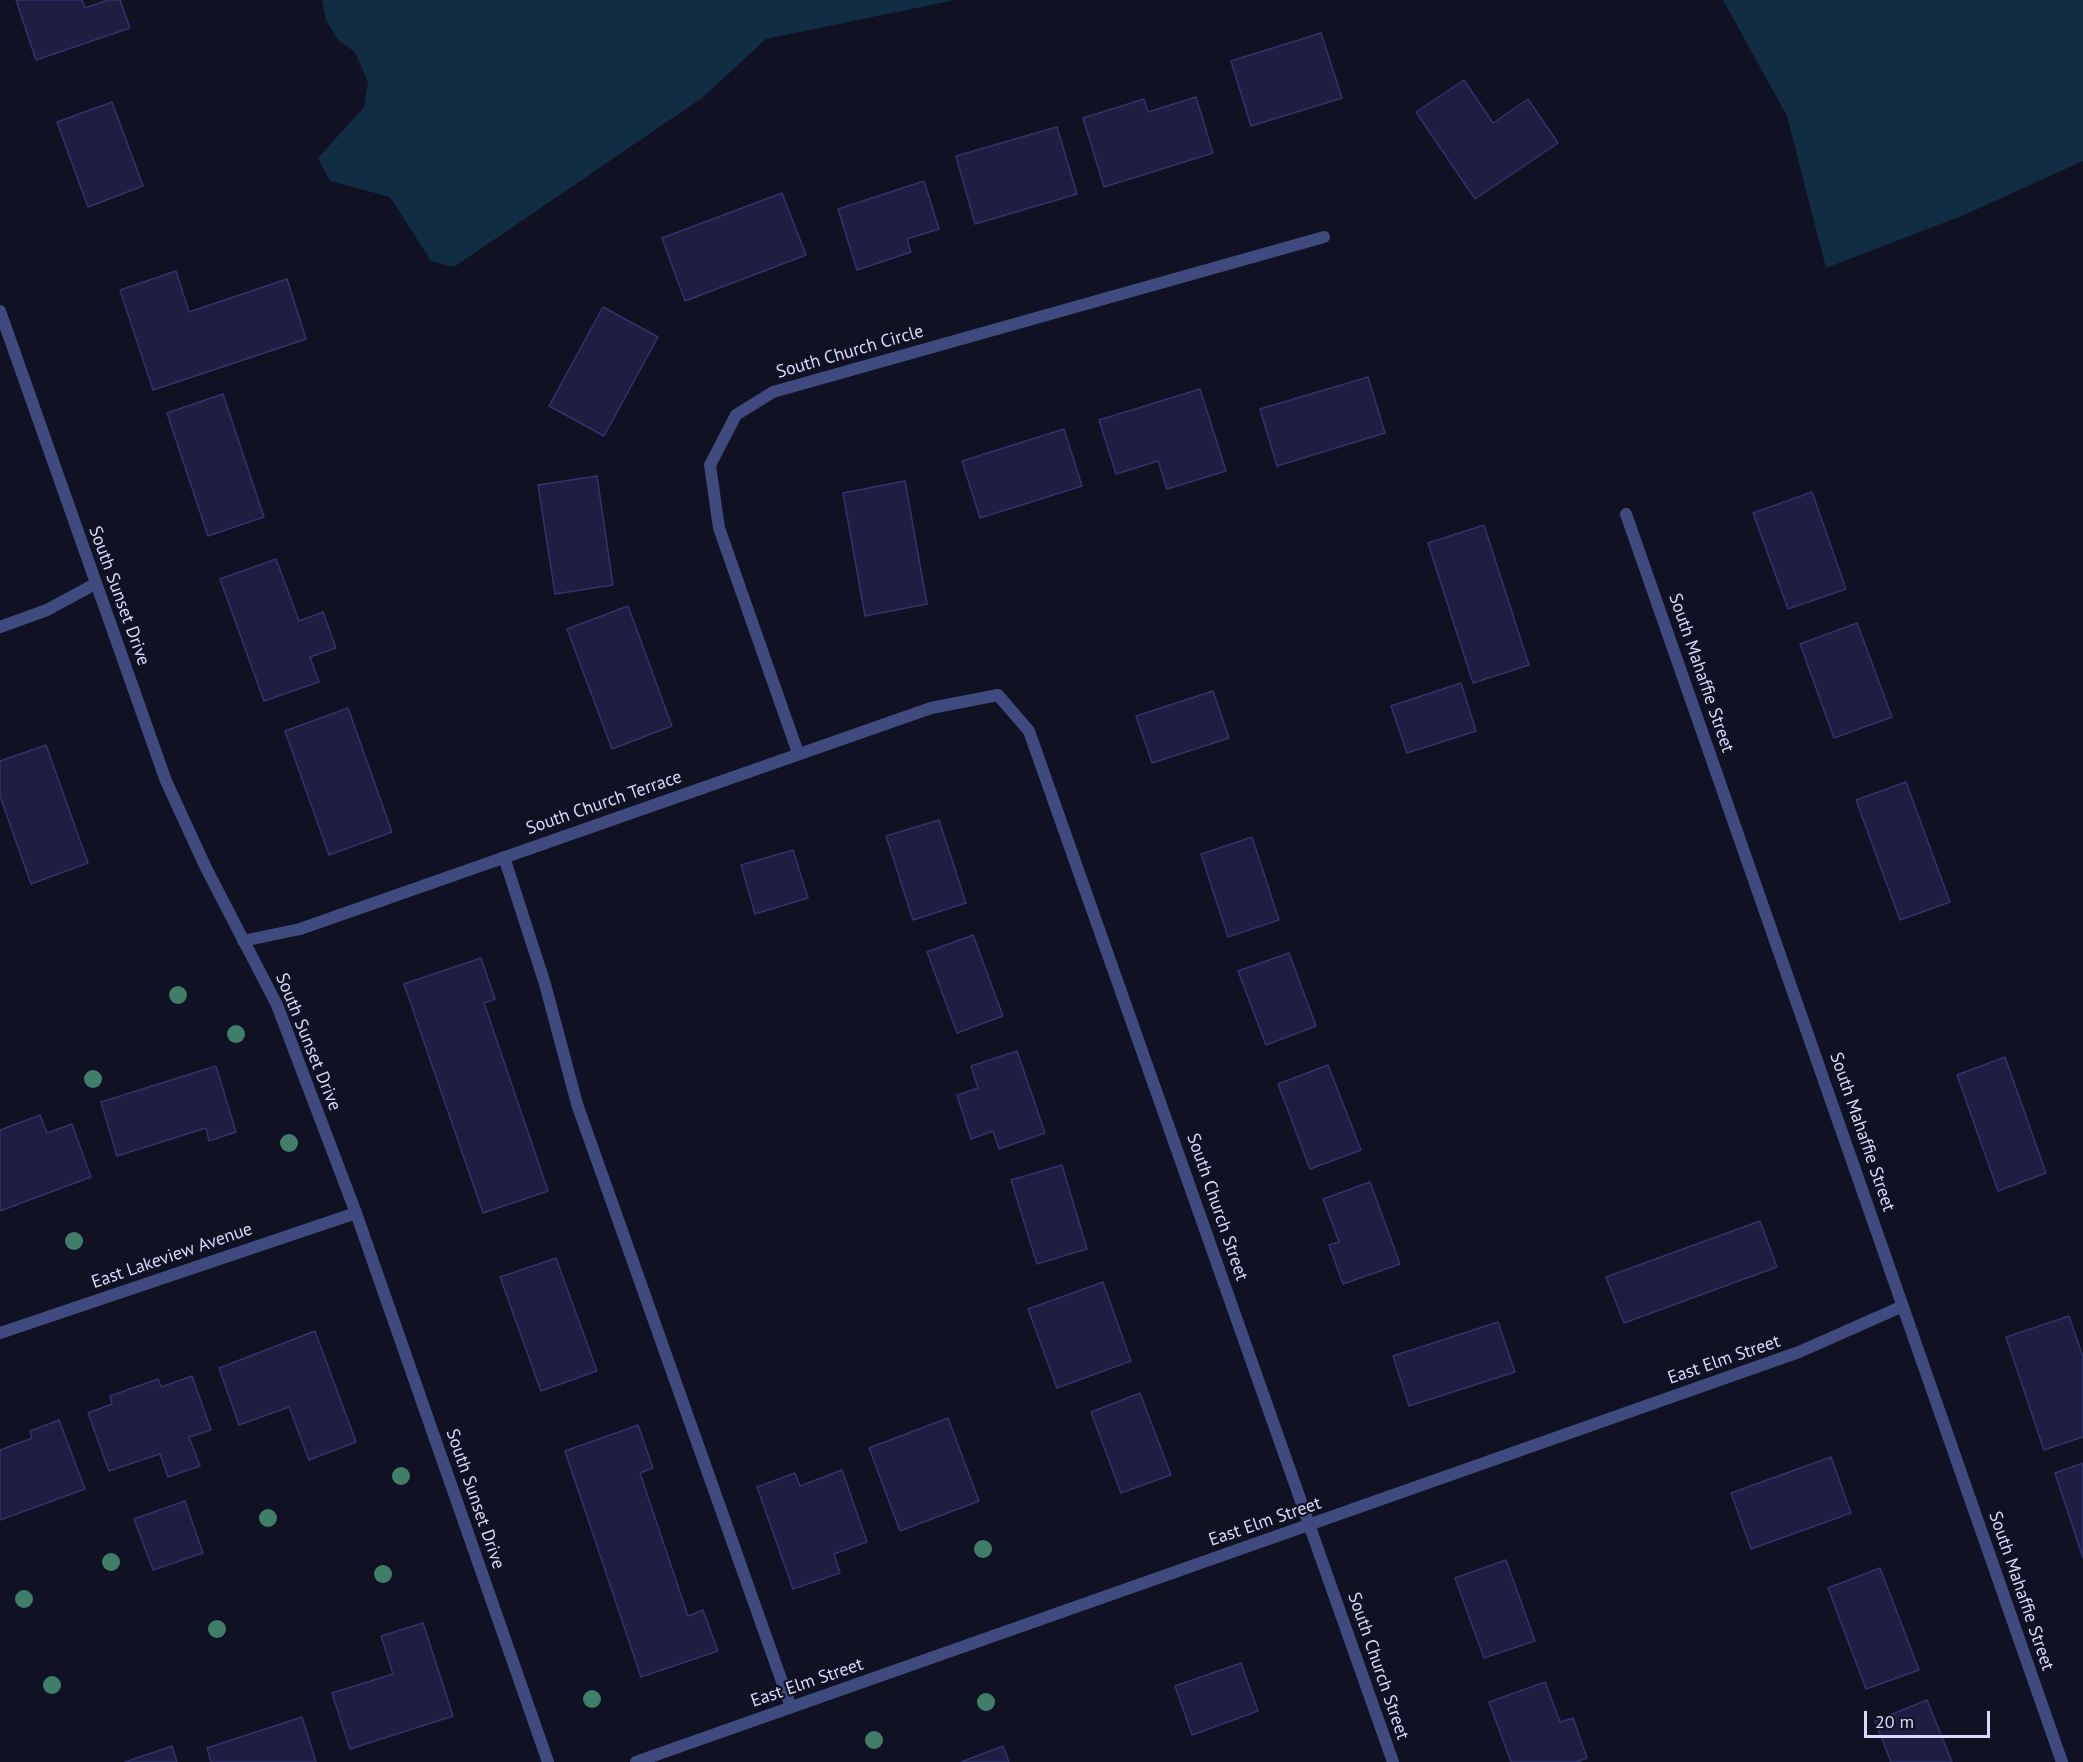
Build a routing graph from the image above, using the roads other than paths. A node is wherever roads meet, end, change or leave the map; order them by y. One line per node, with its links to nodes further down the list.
1 (1324, 237): 7 (street, South Church Circle)
2 (0, 311): 4 (street, South Sunset Drive)
3 (1626, 514): 11 (street, South Mahaffie Street)
4 (95, 584): 5 (street); 9 (street, South Sunset Drive)
5 (0, 627)
6 (976, 699): 7 (street, South Church Terrace); 13 (street, South Church Street)
7 (798, 753): 8 (street, South Church Terrace)
8 (504, 857): 9 (street, South Church Terrace); 14 (street)
9 (243, 941): 10 (street, South Sunset Drive)
10 (356, 1213): 12 (street, East Lakeview Avenue); 15 (street, South Sunset Drive)
11 (1903, 1306): 13 (street, East Elm Street); 18 (street, South Mahaffie Street)
12 (0, 1333)
13 (1310, 1525): 14 (street, East Elm Street); 17 (street, South Church Street)
14 (791, 1707): 16 (street, East Elm Street)
15 (548, 1762)
16 (636, 1762)
17 (1393, 1762)
18 (2062, 1762)

